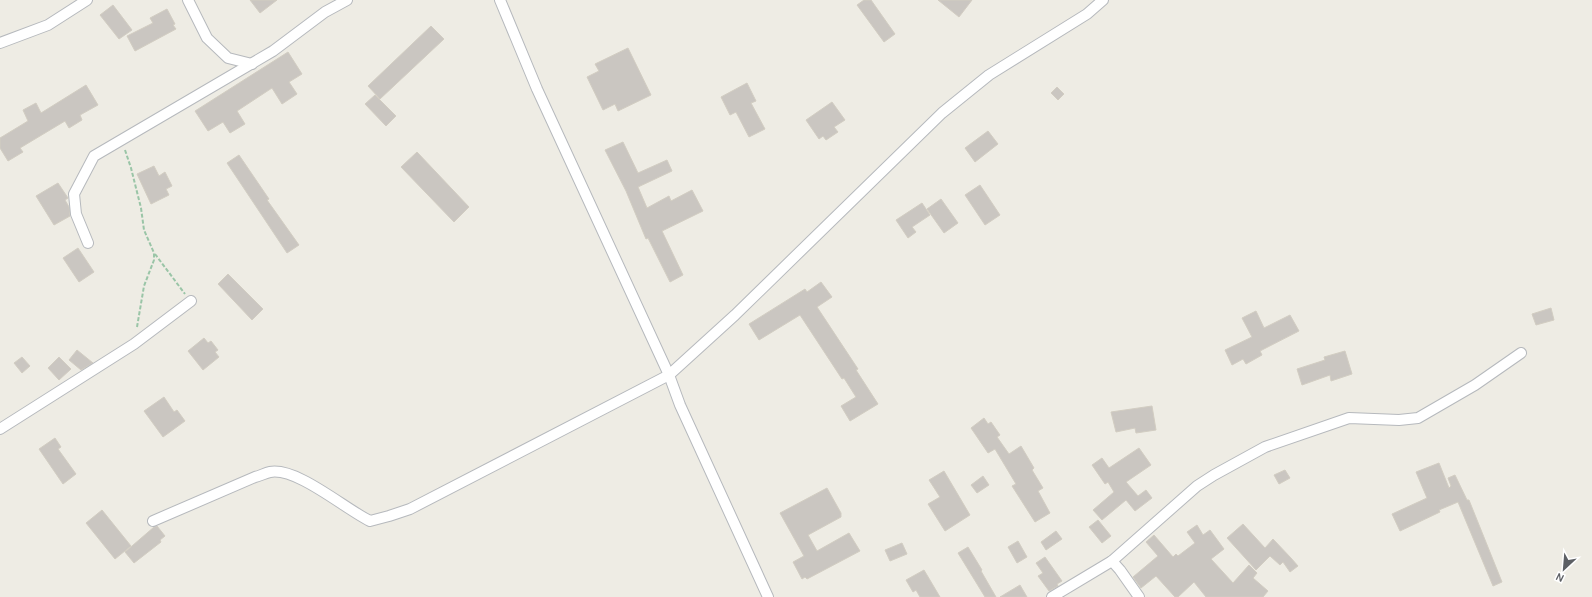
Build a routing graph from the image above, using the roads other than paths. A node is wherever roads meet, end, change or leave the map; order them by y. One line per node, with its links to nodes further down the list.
1 (86, 0): 6 (street)
2 (188, 0): 7 (street)
3 (347, 0): 7 (street)
4 (500, 0): 11 (street)
5 (1103, 0): 11 (street)
6 (0, 43)
7 (252, 64): 8 (street)
8 (88, 244)
9 (191, 301): 12 (street)
10 (1521, 353): 14 (street)
11 (669, 375): 13 (street); 15 (street)
12 (0, 429)
13 (153, 521)
14 (1112, 561): 16 (street); 17 (street)
15 (768, 597)
16 (1052, 597)
17 (1139, 597)

